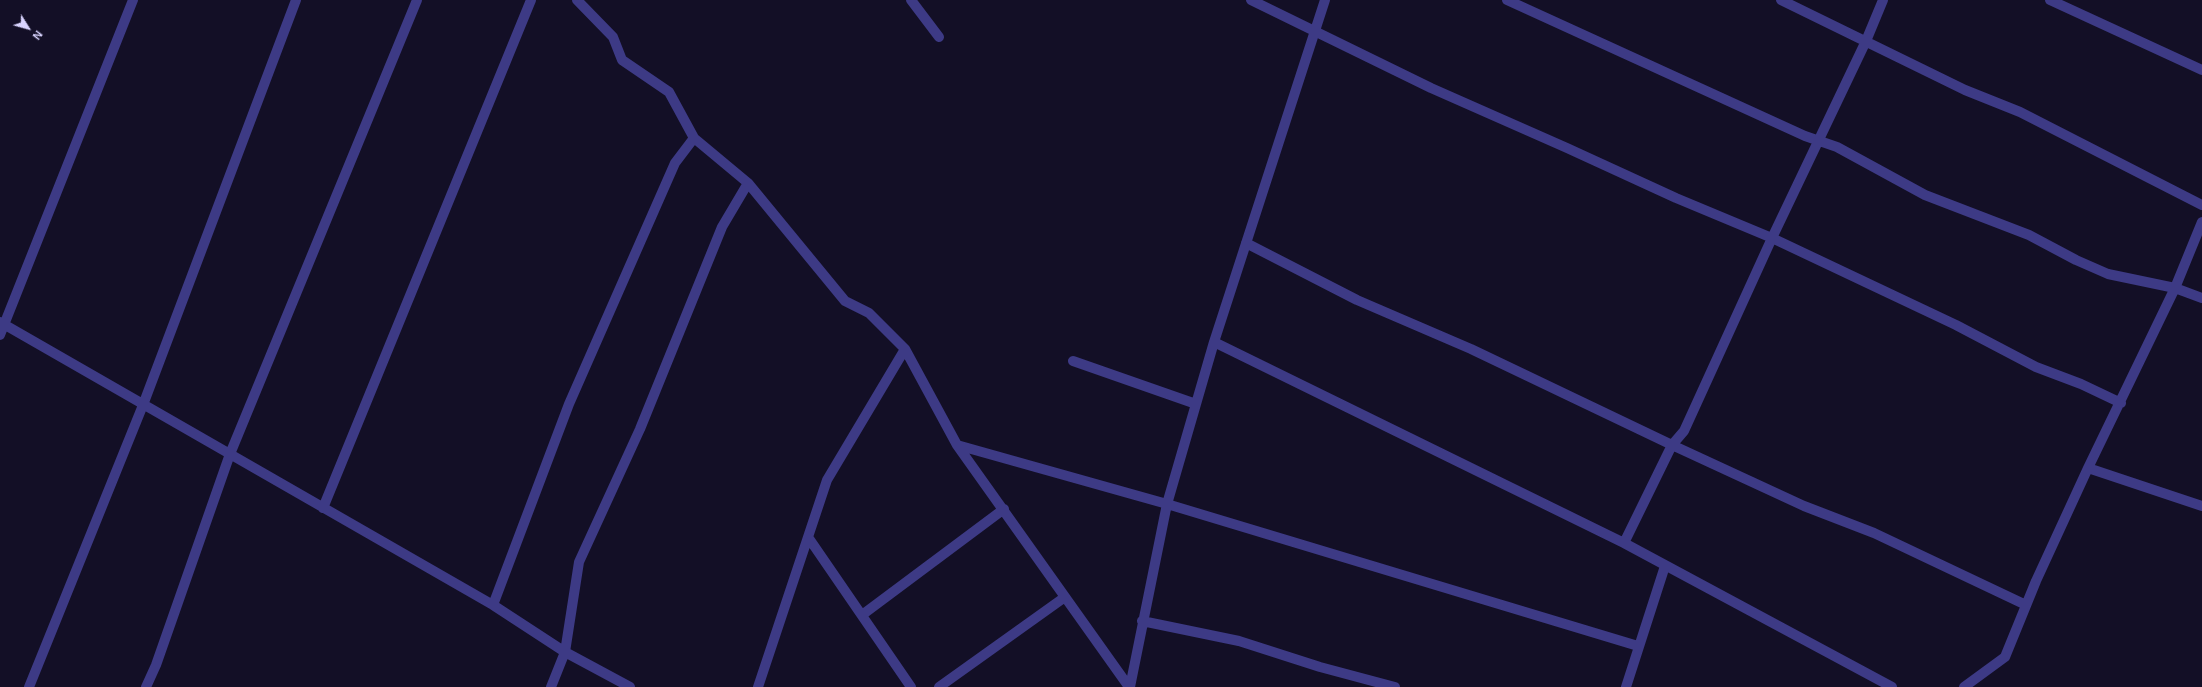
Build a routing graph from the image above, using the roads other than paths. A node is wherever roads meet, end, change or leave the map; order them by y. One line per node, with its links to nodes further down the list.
1 (133, 0): 26 (street)
2 (296, 0): 33 (street)
3 (417, 0): 36 (street)
4 (531, 0): 40 (street)
5 (577, 0): 17 (street)
6 (911, 0): 14 (street)
7 (1251, 0): 13 (street)
8 (1325, 0): 13 (street)
9 (1507, 0): 18 (street)
10 (1781, 0): 15 (street)
11 (1883, 0): 15 (street)
12 (2050, 0): 16 (street)
13 (1315, 31): 22 (street); 23 (street)
14 (939, 37)
15 (1866, 41): 18 (street); 20 (street)
16 (2202, 70)
17 (694, 138): 19 (street); 46 (street)
18 (1819, 142): 22 (street); 24 (street)
19 (748, 182): 29 (street); 51 (street)
20 (2202, 205)
21 (2202, 222): 24 (street)
22 (1772, 238): 31 (street); 34 (street)
23 (1246, 243): 28 (street); 34 (street)
24 (2175, 288): 25 (street); 31 (street)
25 (2202, 298)
26 (2, 324): 27 (street); 33 (street)
27 (0, 334)
28 (1214, 342): 32 (street); 43 (street)
29 (905, 349): 35 (street); 42 (street)
30 (1072, 361): 32 (street)
31 (2121, 403): 37 (street)
32 (1196, 404): 38 (street)
33 (143, 405): 36 (street); 52 (street)
34 (1672, 444): 43 (street); 47 (street)
35 (957, 445): 38 (street); 41 (street)
36 (230, 454): 40 (street); 53 (street)
37 (2088, 468): 39 (street); 47 (street)
38 (1167, 504): 49 (street); 50 (street)
39 (2202, 506)
40 (323, 508): 46 (street)
41 (1004, 510): 45 (street); 48 (street)
42 (808, 537): 48 (street); 56 (street)
43 (1624, 543): 44 (street)
44 (1665, 566): 50 (street); 62 (street)
45 (1065, 597): 58 (street); 59 (street)
46 (493, 605): 51 (street)
47 (2026, 605): 63 (street)
48 (862, 616): 57 (street)
49 (1142, 621): 59 (street); 60 (street)
50 (1638, 646): 61 (street)
51 (565, 652): 54 (street); 55 (street)
52 (29, 687)
53 (146, 687)
54 (552, 687)
55 (630, 687)
56 (758, 687)
57 (911, 687)
58 (939, 687)
59 (1130, 687)
60 (1395, 687)
61 (1626, 687)
62 (1892, 687)
63 (1964, 687)

